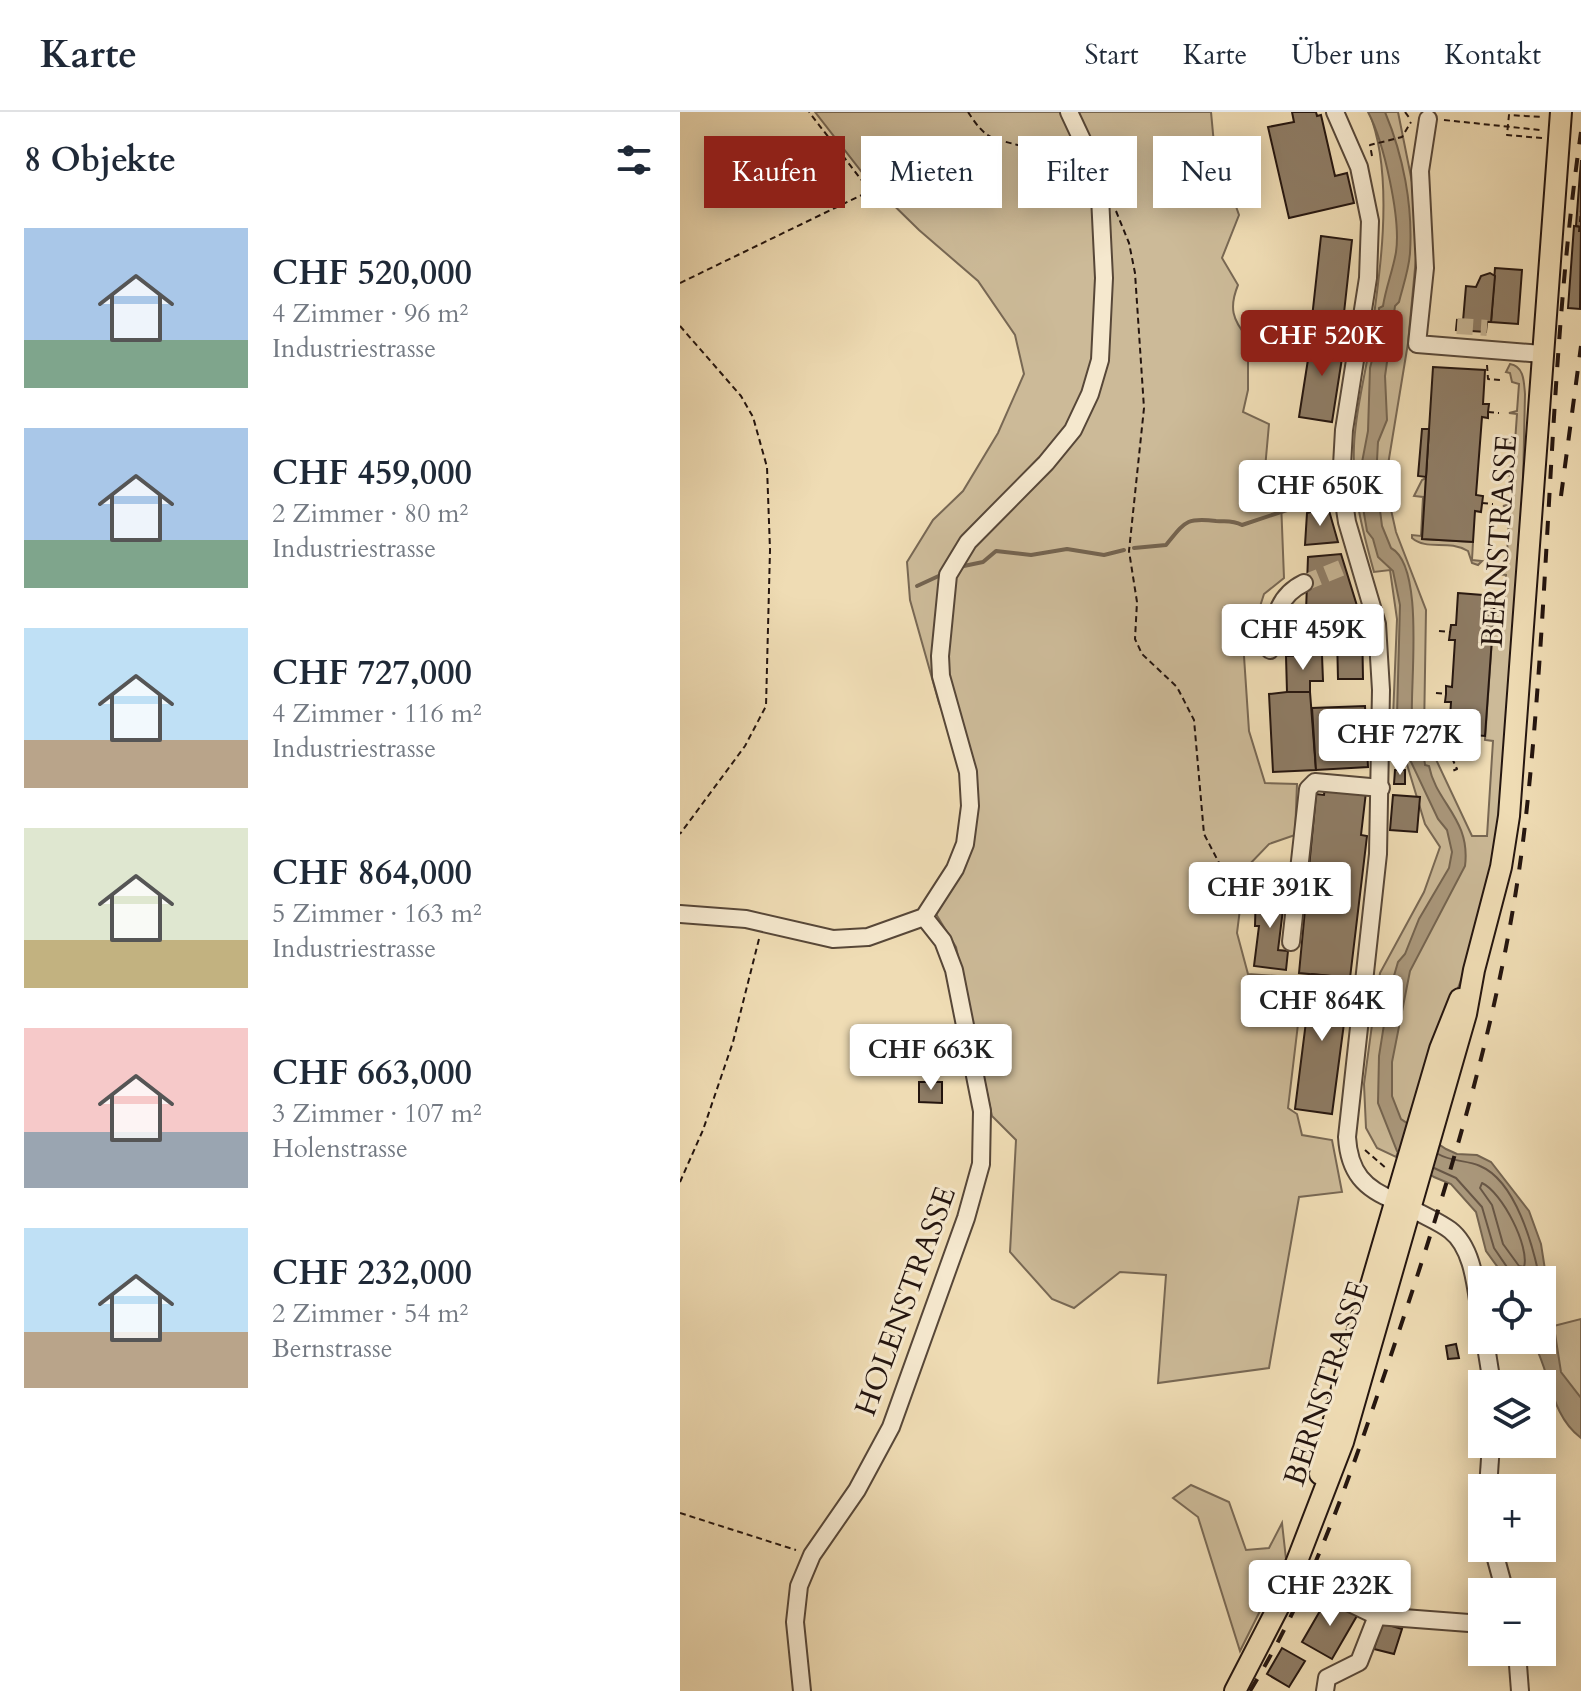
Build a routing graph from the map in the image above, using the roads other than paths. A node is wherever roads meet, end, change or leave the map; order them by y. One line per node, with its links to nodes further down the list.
1 (1069, 112): 10 (street)
2 (1335, 112): 8 (street)
3 (1554, 115): 5 (main road, BERNSTRASSE)
4 (1420, 120): 5 (street)
5 (1542, 354): 12 (main road, BERNSTRASSE)
6 (1304, 583): 7 (street)
7 (1270, 650)
8 (1381, 788): 11 (street); 12 (street)
9 (680, 914): 10 (street)
10 (924, 917): 18 (street, HOLENSTRASSE)
11 (1291, 942)
12 (1404, 1205): 13 (street); 19 (main road, BERNSTRASSE)
13 (1470, 1266)
14 (1331, 1594): 15 (street)
15 (1377, 1616): 16 (street); 20 (street)
16 (1468, 1623)
17 (1518, 1666): 21 (street)
18 (802, 1691)
19 (1235, 1691)
20 (1325, 1691)
21 (1520, 1691)

